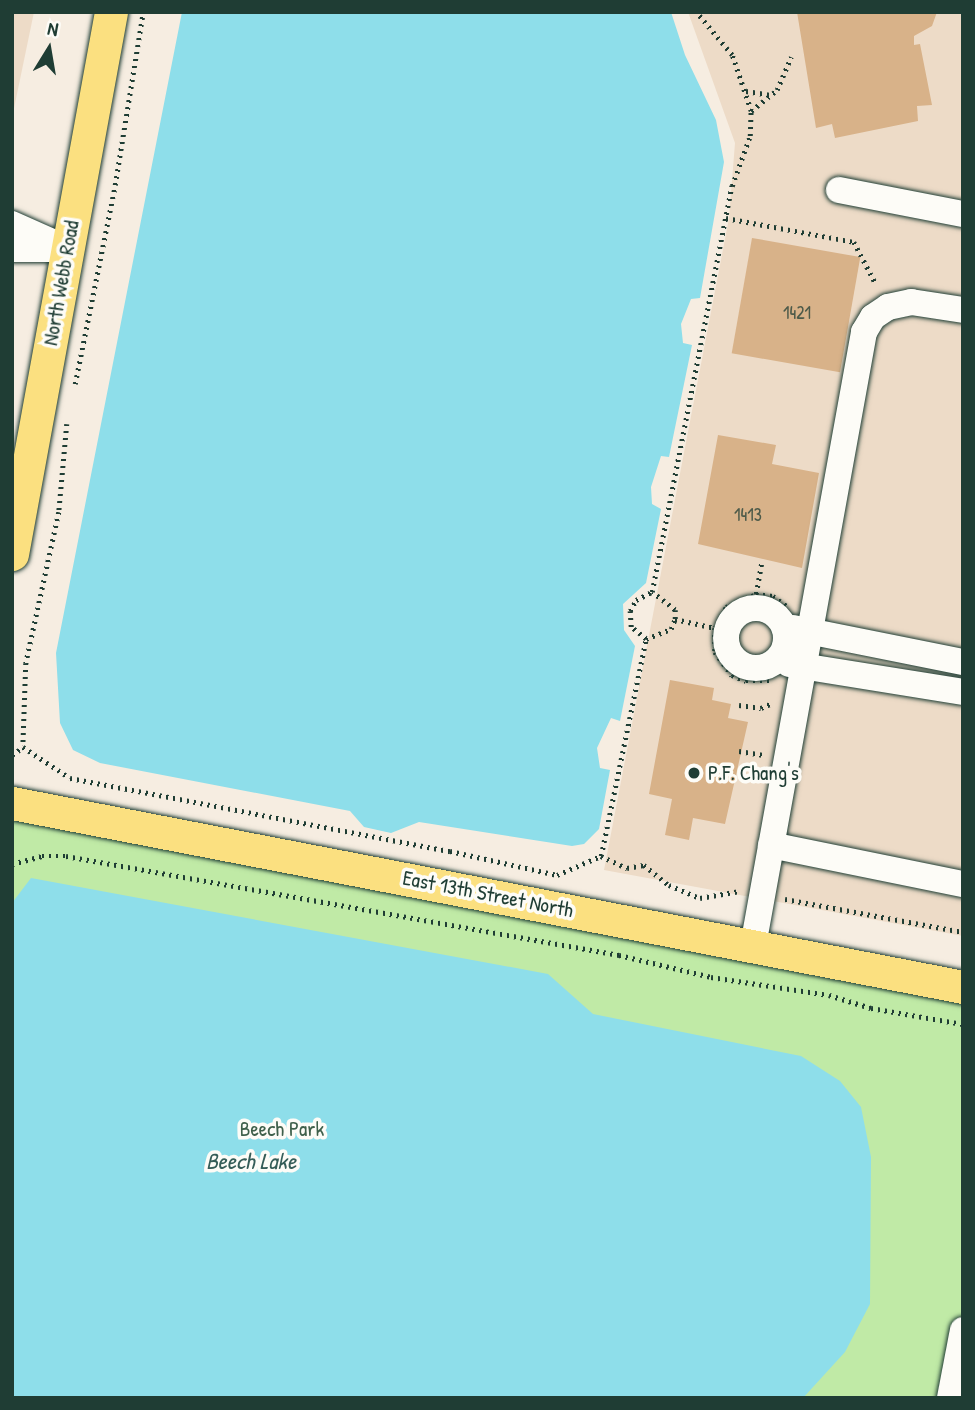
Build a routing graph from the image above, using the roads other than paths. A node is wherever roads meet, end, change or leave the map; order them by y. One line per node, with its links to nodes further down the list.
1 (111, 12): 6 (main road, North Webb Road)
2 (839, 191): 3 (lane)
3 (963, 214)
4 (12, 224): 6 (lane)
5 (12, 249): 6 (lane)
6 (68, 249): 8 (main road, North Webb Road)
7 (963, 310): 9 (lane)
8 (12, 554)
9 (795, 623): 10 (lane); 11 (lane); 12 (lane); 12 (lane)
10 (963, 662)
11 (804, 664): 12 (lane); 13 (lane); 15 (lane)
12 (776, 676)
13 (963, 692)
14 (12, 803): 17 (main road, East 13th Street North)
15 (771, 845): 16 (lane); 17 (lane)
16 (963, 884)
17 (753, 946): 18 (main road, East 13th Street North)
18 (963, 986)
19 (963, 1330): 20 (lane)
20 (950, 1398)

